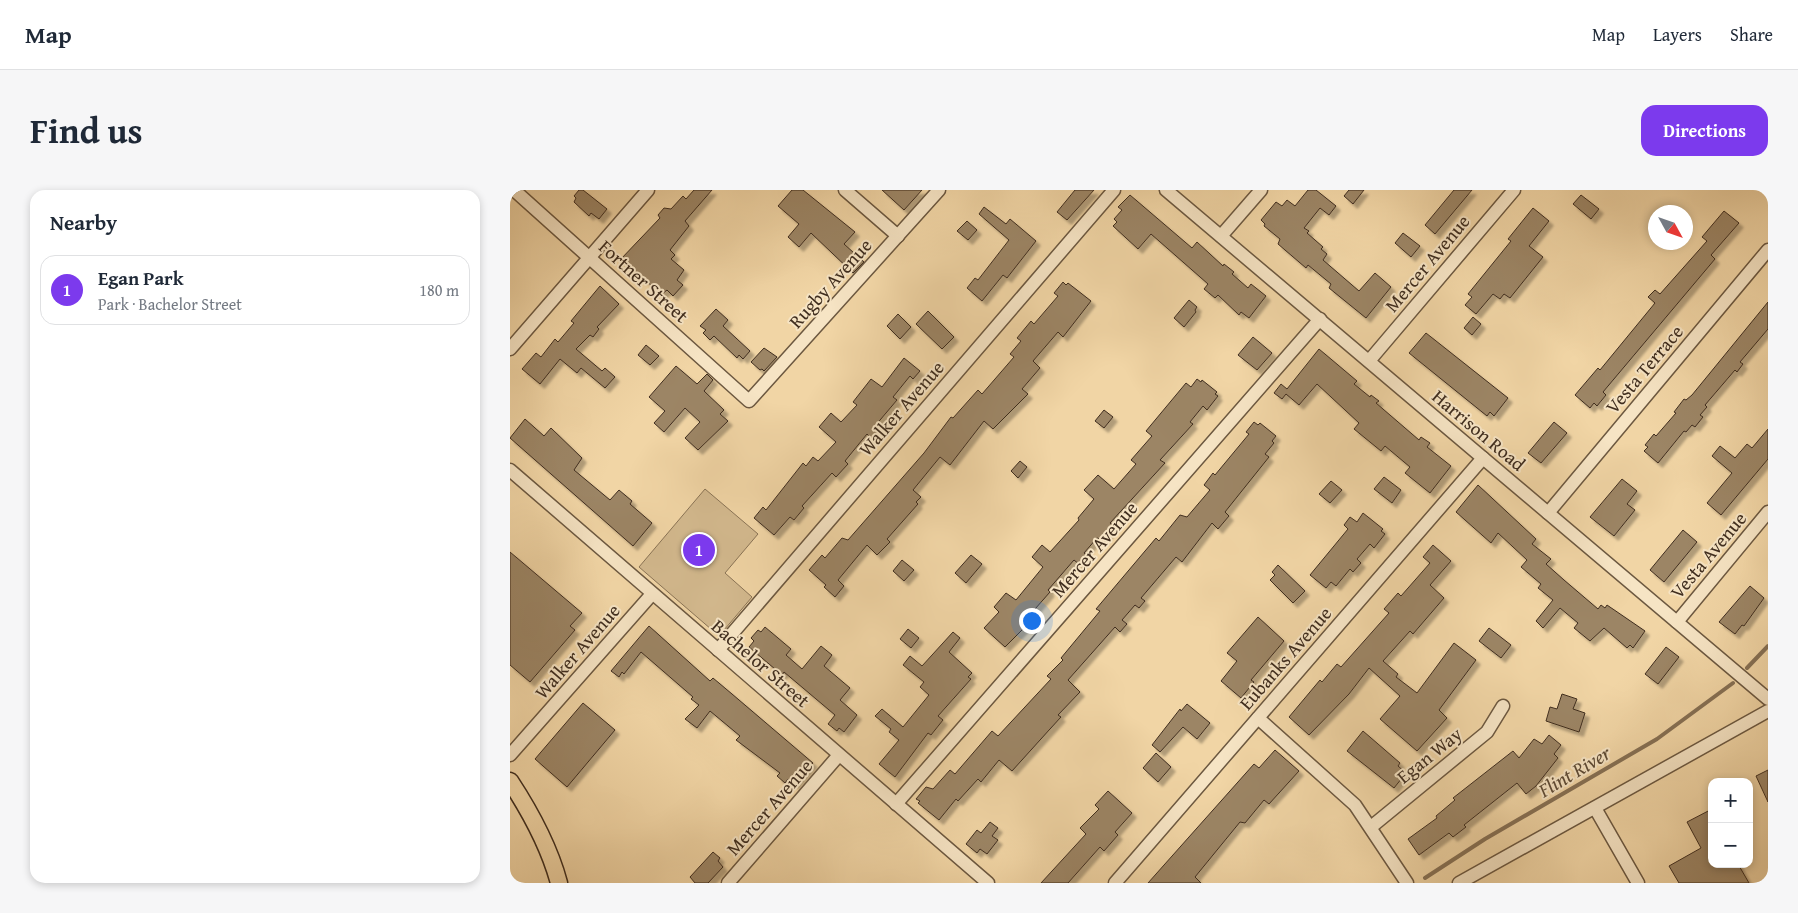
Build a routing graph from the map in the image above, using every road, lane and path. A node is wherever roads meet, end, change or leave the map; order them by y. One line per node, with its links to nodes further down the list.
1 (514, 190): 12 (street, Fortner Street)
2 (648, 190): 12 (street)
3 (845, 190): 9 (street)
4 (939, 190): 9 (street, Rugby Avenue)
5 (1114, 190): 23 (street, Walker Avenue)
6 (1166, 190): 10 (street, Harrison Road)
7 (1261, 190): 10 (street)
8 (1514, 190): 15 (street, Mercer Avenue)
9 (898, 236): 16 (street, Rugby Avenue)
10 (1222, 236): 13 (street, Harrison Road)
11 (1768, 250): 20 (street, Vesta Terrace)
12 (590, 257): 14 (street); 16 (street, Fortner Street)
13 (1320, 319): 15 (street, Harrison Road); 31 (street, Mercer Avenue)
14 (510, 349)
15 (1369, 361): 17 (street, Harrison Road)
16 (749, 401)
17 (1483, 458): 20 (street, Harrison Road); 27 (street, Eubanks Avenue)
18 (510, 470): 21 (street, Bachelor Street)
19 (1768, 512): 22 (street, Vesta Avenue)
20 (1548, 513): 22 (street, Harrison Road)
21 (652, 594): 23 (street, Bachelor Street); 28 (street, Walker Avenue)
22 (1677, 622): 24 (street, Harrison Road)
23 (718, 650): 29 (street, Bachelor Street)
24 (1768, 699)
25 (1503, 706): 33 (street, Egan Way)
26 (1768, 711): 32 (street)
27 (1258, 718): 33 (street); 37 (street, Eubanks Avenue)
28 (510, 755)
29 (839, 755): 31 (street, Bachelor Street); 35 (street, Mercer Avenue)
30 (510, 781): 34 (main road)
31 (896, 804): 36 (street, Bachelor Street)
32 (1595, 808): 39 (street); 40 (street)
33 (1371, 827): 38 (street)
34 (559, 883)
35 (728, 883)
36 (988, 883)
37 (1115, 883)
38 (1407, 883)
39 (1459, 883)
40 (1638, 883)

